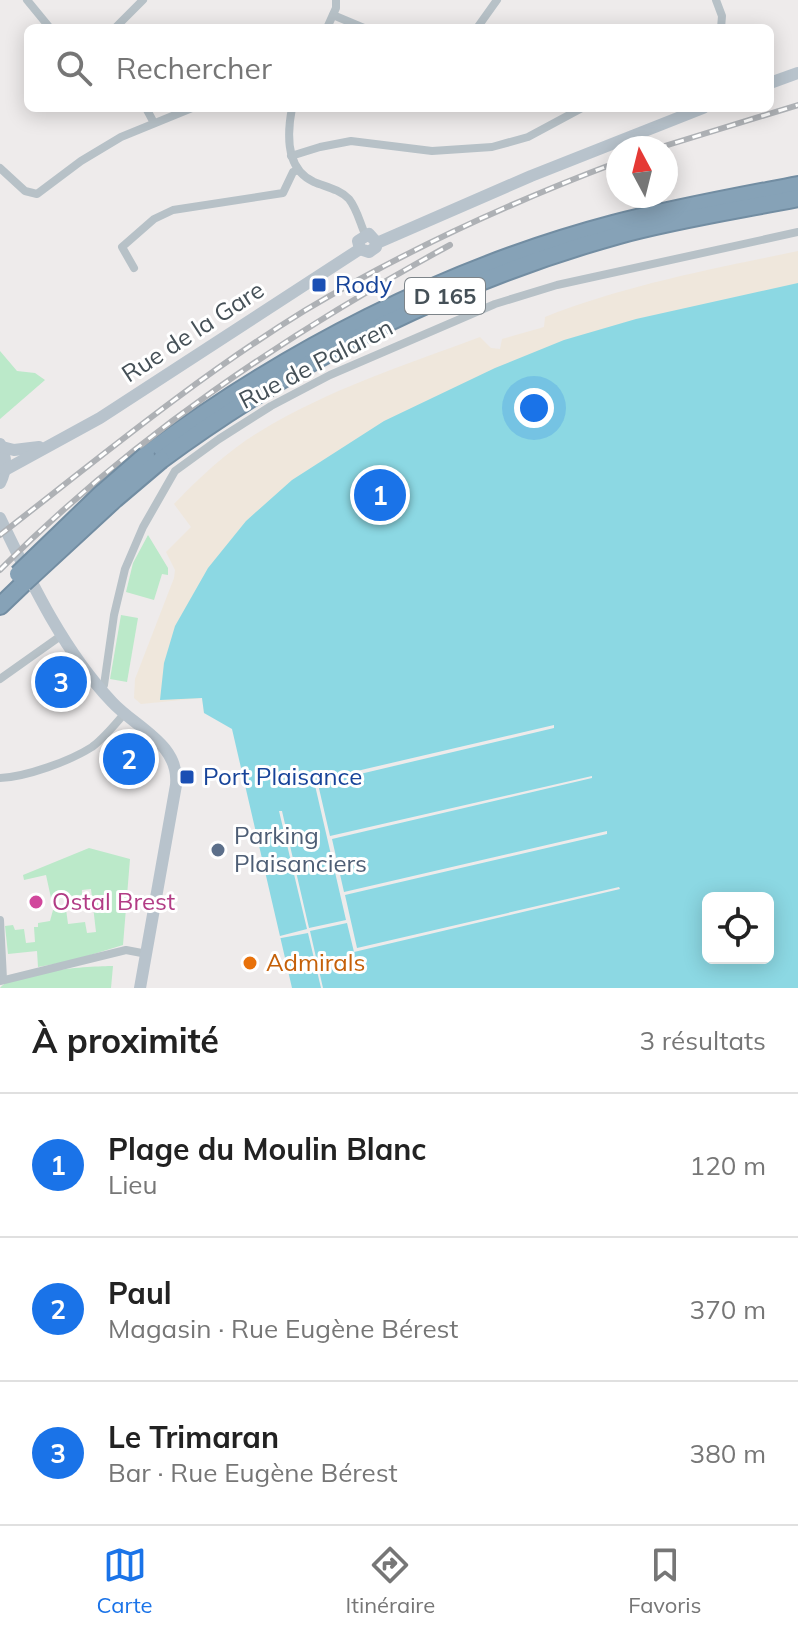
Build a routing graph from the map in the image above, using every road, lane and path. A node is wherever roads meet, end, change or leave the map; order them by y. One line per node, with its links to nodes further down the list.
1 (27, 0): 7 (street)
2 (143, 0): 8 (street)
3 (336, 0): 6 (street)
4 (497, 0): 11 (street)
5 (716, 0): 12 (street)
6 (333, 15): 9 (street); 10 (street)
7 (47, 24)
8 (119, 24)
9 (329, 24)
10 (354, 24)
11 (480, 24)
12 (721, 24)
13 (798, 73): 14 (main road)
14 (774, 82)
15 (148, 112): 20 (street)
16 (182, 112): 20 (street)
17 (292, 112): 21 (street)
18 (574, 112): 21 (street)
19 (693, 112): 30 (main road, Rue de la Gare)
20 (154, 123): 22 (street)
21 (291, 156): 23 (street)
22 (0, 168)
23 (298, 170): 29 (street); 32 (street)
24 (798, 175): 26 (highway)
25 (798, 185): 26 (highway, D 165)
26 (742, 196): 35 (highway, D 165)
27 (798, 200): 35 (highway, D 165)
28 (798, 232): 44 (street, Rue de Palaren)
29 (365, 234): 30 (main road); 31 (main road)
30 (377, 243): 31 (main road, Rue de la Gare)
31 (360, 249): 34 (main road, Rue de la Gare)
32 (134, 268)
33 (1, 445): 34 (main road, Rue de la Gare); 36 (main road)
34 (47, 446): 36 (main road, Rue de la Gare)
35 (153, 458): 39 (highway, D 165, bridge)
36 (5, 470): 37 (main road)
37 (0, 483)
38 (0, 518): 42 (main road)
39 (21, 578): 40 (highway, D 165); 41 (highway, D 165)
40 (0, 591)
41 (0, 606)
42 (62, 635): 43 (street); 45 (main road)
43 (0, 679)
44 (104, 685)
45 (124, 714): 46 (street); 48 (main road)
46 (0, 778)
47 (0, 920): 49 (street)
48 (147, 954): 49 (street); 50 (main road)
49 (2, 980)
50 (140, 988)

